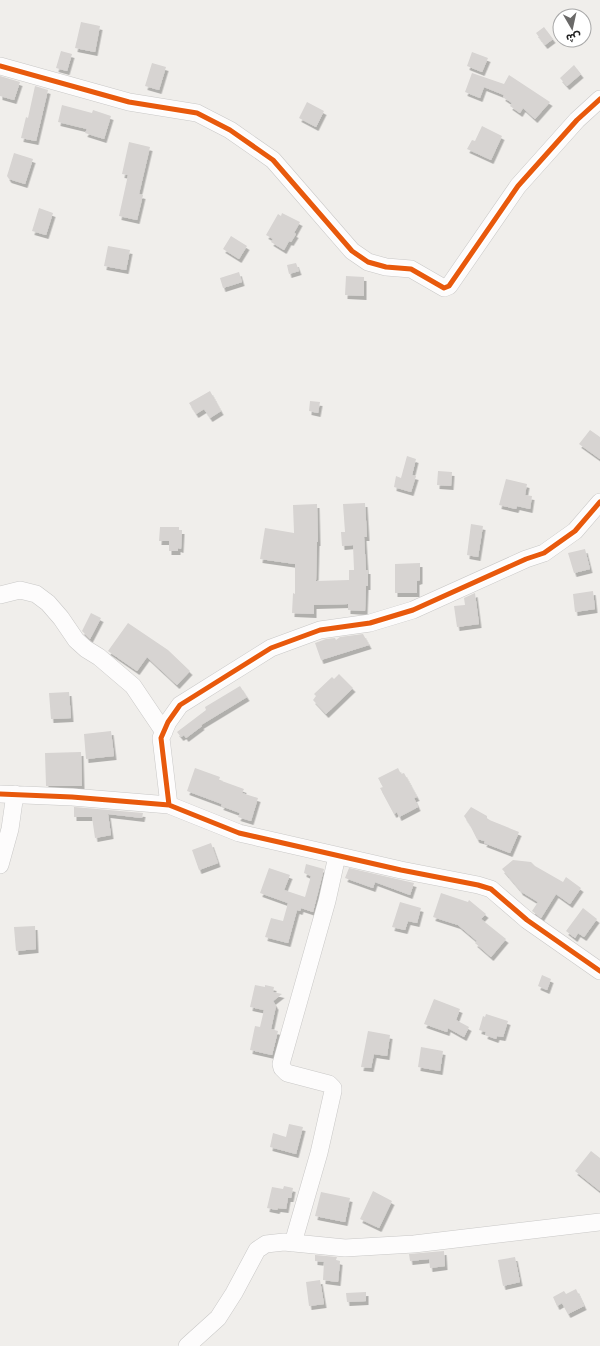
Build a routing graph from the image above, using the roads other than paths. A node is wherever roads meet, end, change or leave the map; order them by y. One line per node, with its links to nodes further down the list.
1 (0, 66): 2 (street)
2 (600, 98)
3 (600, 502): 5 (street)
4 (0, 595): 5 (street)
5 (164, 732): 7 (street)
6 (8, 794): 7 (street); 9 (street)
7 (169, 805): 8 (street)
8 (337, 856): 10 (street); 12 (street)
9 (0, 865)
10 (600, 971)
11 (600, 1222): 12 (street)
12 (293, 1243): 13 (street)
13 (187, 1346)

